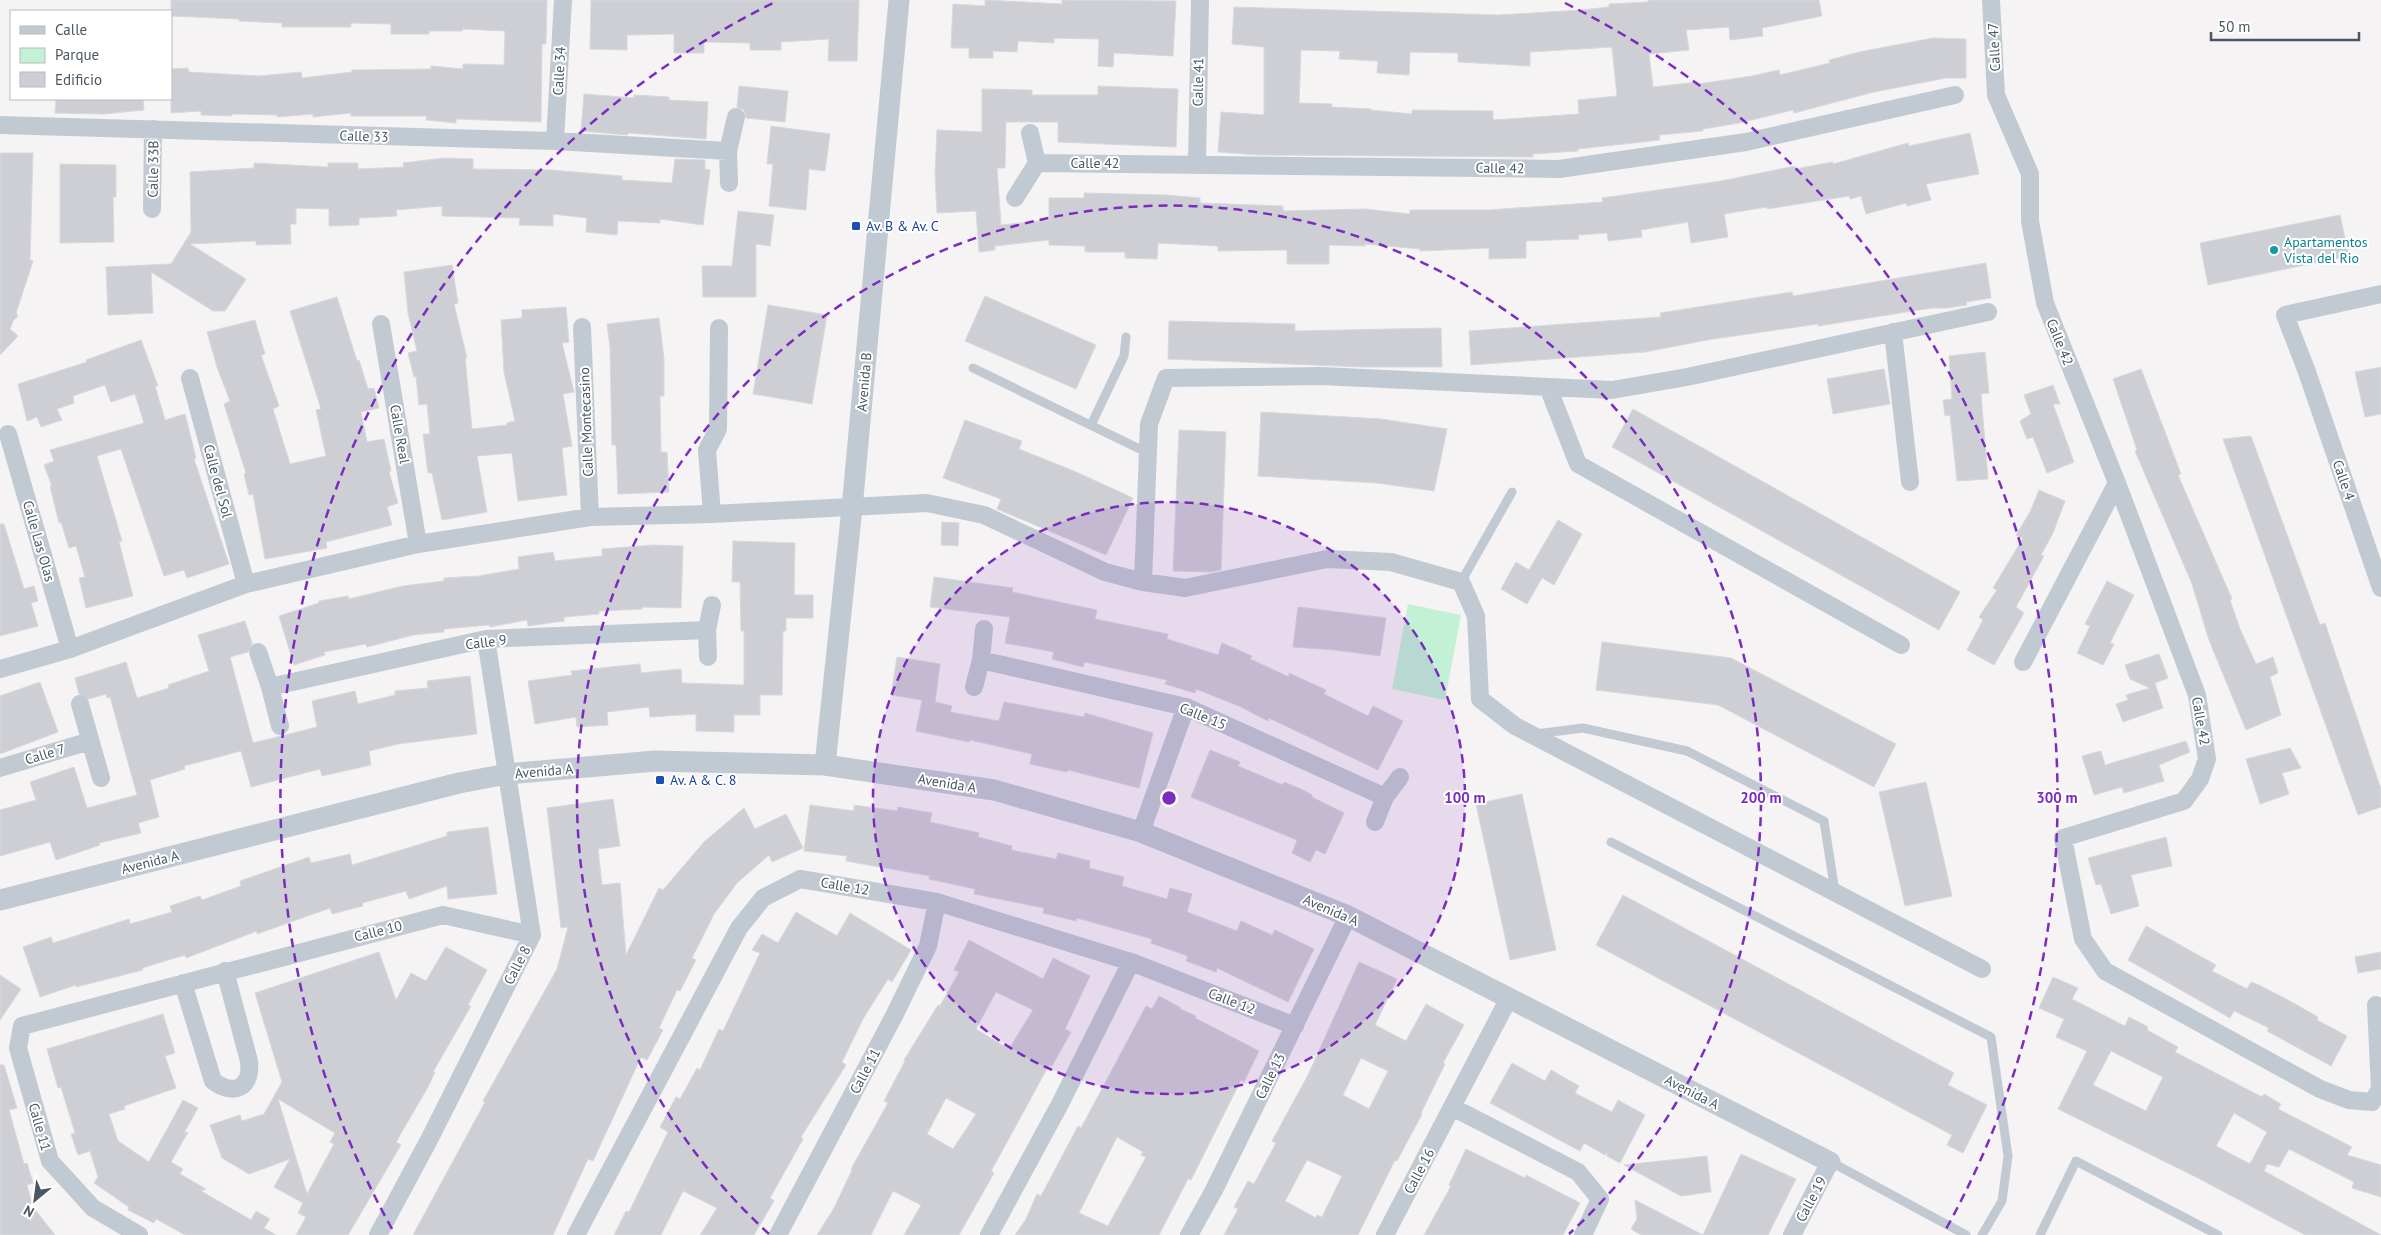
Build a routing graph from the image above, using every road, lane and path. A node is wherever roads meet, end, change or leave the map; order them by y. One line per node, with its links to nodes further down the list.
1 (563, 0): 11 (street, Calle 34)
2 (899, 0): 34 (street, Avenida B)
3 (1200, 0): 14 (street, Calle 41)
4 (1991, 0): 5 (street, Calle 47)
5 (1996, 94): 32 (street, Calle 42)
6 (1955, 95): 14 (street, Calle 42)
7 (736, 117): 12 (street)
8 (0, 125): 9 (street, Calle 33)
9 (153, 129): 11 (street, Calle 33); 17 (street, Calle 33B)
10 (1030, 133): 13 (street)
11 (555, 142): 12 (street, Calle 33)
12 (728, 151): 15 (street)
13 (1037, 163): 14 (street, Calle 42); 16 (street)
14 (1197, 164)
15 (729, 183)
16 (1015, 198)
17 (152, 209)
18 (2381, 294): 41 (street, Calle 4)
19 (1988, 312): 23 (street)
20 (381, 324): 37 (street, Calle Real)
21 (582, 327): 36 (street, Calle Montecasino)
22 (719, 328): 35 (street)
23 (1893, 332): 27 (street); 31 (street)
24 (1126, 337): 28 (lane)
25 (973, 368): 28 (lane)
26 (190, 378): 40 (street, Calle del Sol)
27 (1548, 387): 30 (street); 46 (street)
28 (1091, 425): 30 (lane)
29 (8, 434): 47 (street, Calle Las Olas)
30 (1148, 453): 38 (street)
31 (1910, 482)
32 (2117, 484): 51 (street); 79 (street, Calle 42)
33 (1512, 492): 39 (lane)
34 (852, 508): 35 (street); 38 (street); 60 (street, Avenida B)
35 (712, 514): 36 (street)
36 (590, 517): 37 (street)
37 (418, 544): 40 (street)
38 (1144, 582): 39 (street)
39 (1461, 582): 58 (street)
40 (246, 584): 47 (street)
41 (2381, 588)
42 (712, 604): 44 (street)
43 (984, 629): 50 (street)
44 (707, 630): 45 (street, Calle 9); 49 (street)
45 (486, 639): 53 (street, Calle 9); 62 (street, Calle 8)
46 (1901, 645)
47 (70, 649): 52 (street)
48 (258, 652): 53 (street)
49 (708, 657)
50 (981, 660): 54 (street); 56 (street, Calle 15)
51 (2023, 662)
52 (0, 669)
53 (270, 686): 57 (street)
54 (974, 687)
55 (80, 704): 59 (street)
56 (1186, 707): 65 (street, Calle 15); 67 (street)
57 (280, 726)
58 (1531, 734): 69 (street); 69 (lane)
59 (90, 741): 61 (street, Calle 7); 64 (street)
60 (824, 765): 62 (street, Avenida A); 67 (street, Avenida A)
61 (0, 768)
62 (507, 774): 70 (street, Avenida A); 73 (street, Calle 8)
63 (1400, 777): 65 (street)
64 (101, 778)
65 (1385, 797): 66 (street)
66 (1375, 822)
67 (1141, 832): 72 (street, Avenida A)
68 (1611, 842): 94 (lane)
69 (1834, 892): 75 (street)
70 (0, 900)
71 (938, 902): 74 (street, Calle 12); 86 (street, Calle 12); 87 (street, Calle 11)
72 (1348, 916): 78 (street, Avenida A); 80 (street, Calle 13)
73 (532, 935): 76 (street, Calle 10); 85 (street, Calle 8)
74 (1131, 962): 80 (street, Calle 12); 88 (street)
75 (1982, 969)
76 (225, 971): 77 (street, Calle 10); 77 (street)
77 (184, 983): 81 (street, Calle 10)
78 (1509, 998): 82 (street, Calle 16); 83 (street, Avenida A)
79 (2376, 1005)
80 (1295, 1026): 89 (street, Calle 13)
81 (20, 1037): 84 (street, Calle 11)
82 (1452, 1107): 90 (street, Calle 16); 91 (street)
83 (1830, 1162): 92 (street, Calle 19); 93 (lane)
84 (139, 1235)
85 (378, 1235)
86 (576, 1235)
87 (778, 1235)
88 (989, 1235)
89 (1190, 1235)
90 (1385, 1235)
91 (1583, 1235)
92 (1792, 1235)
93 (1966, 1235)
94 (1982, 1235)
95 (2040, 1235): 96 (lane)
96 (2218, 1235)

